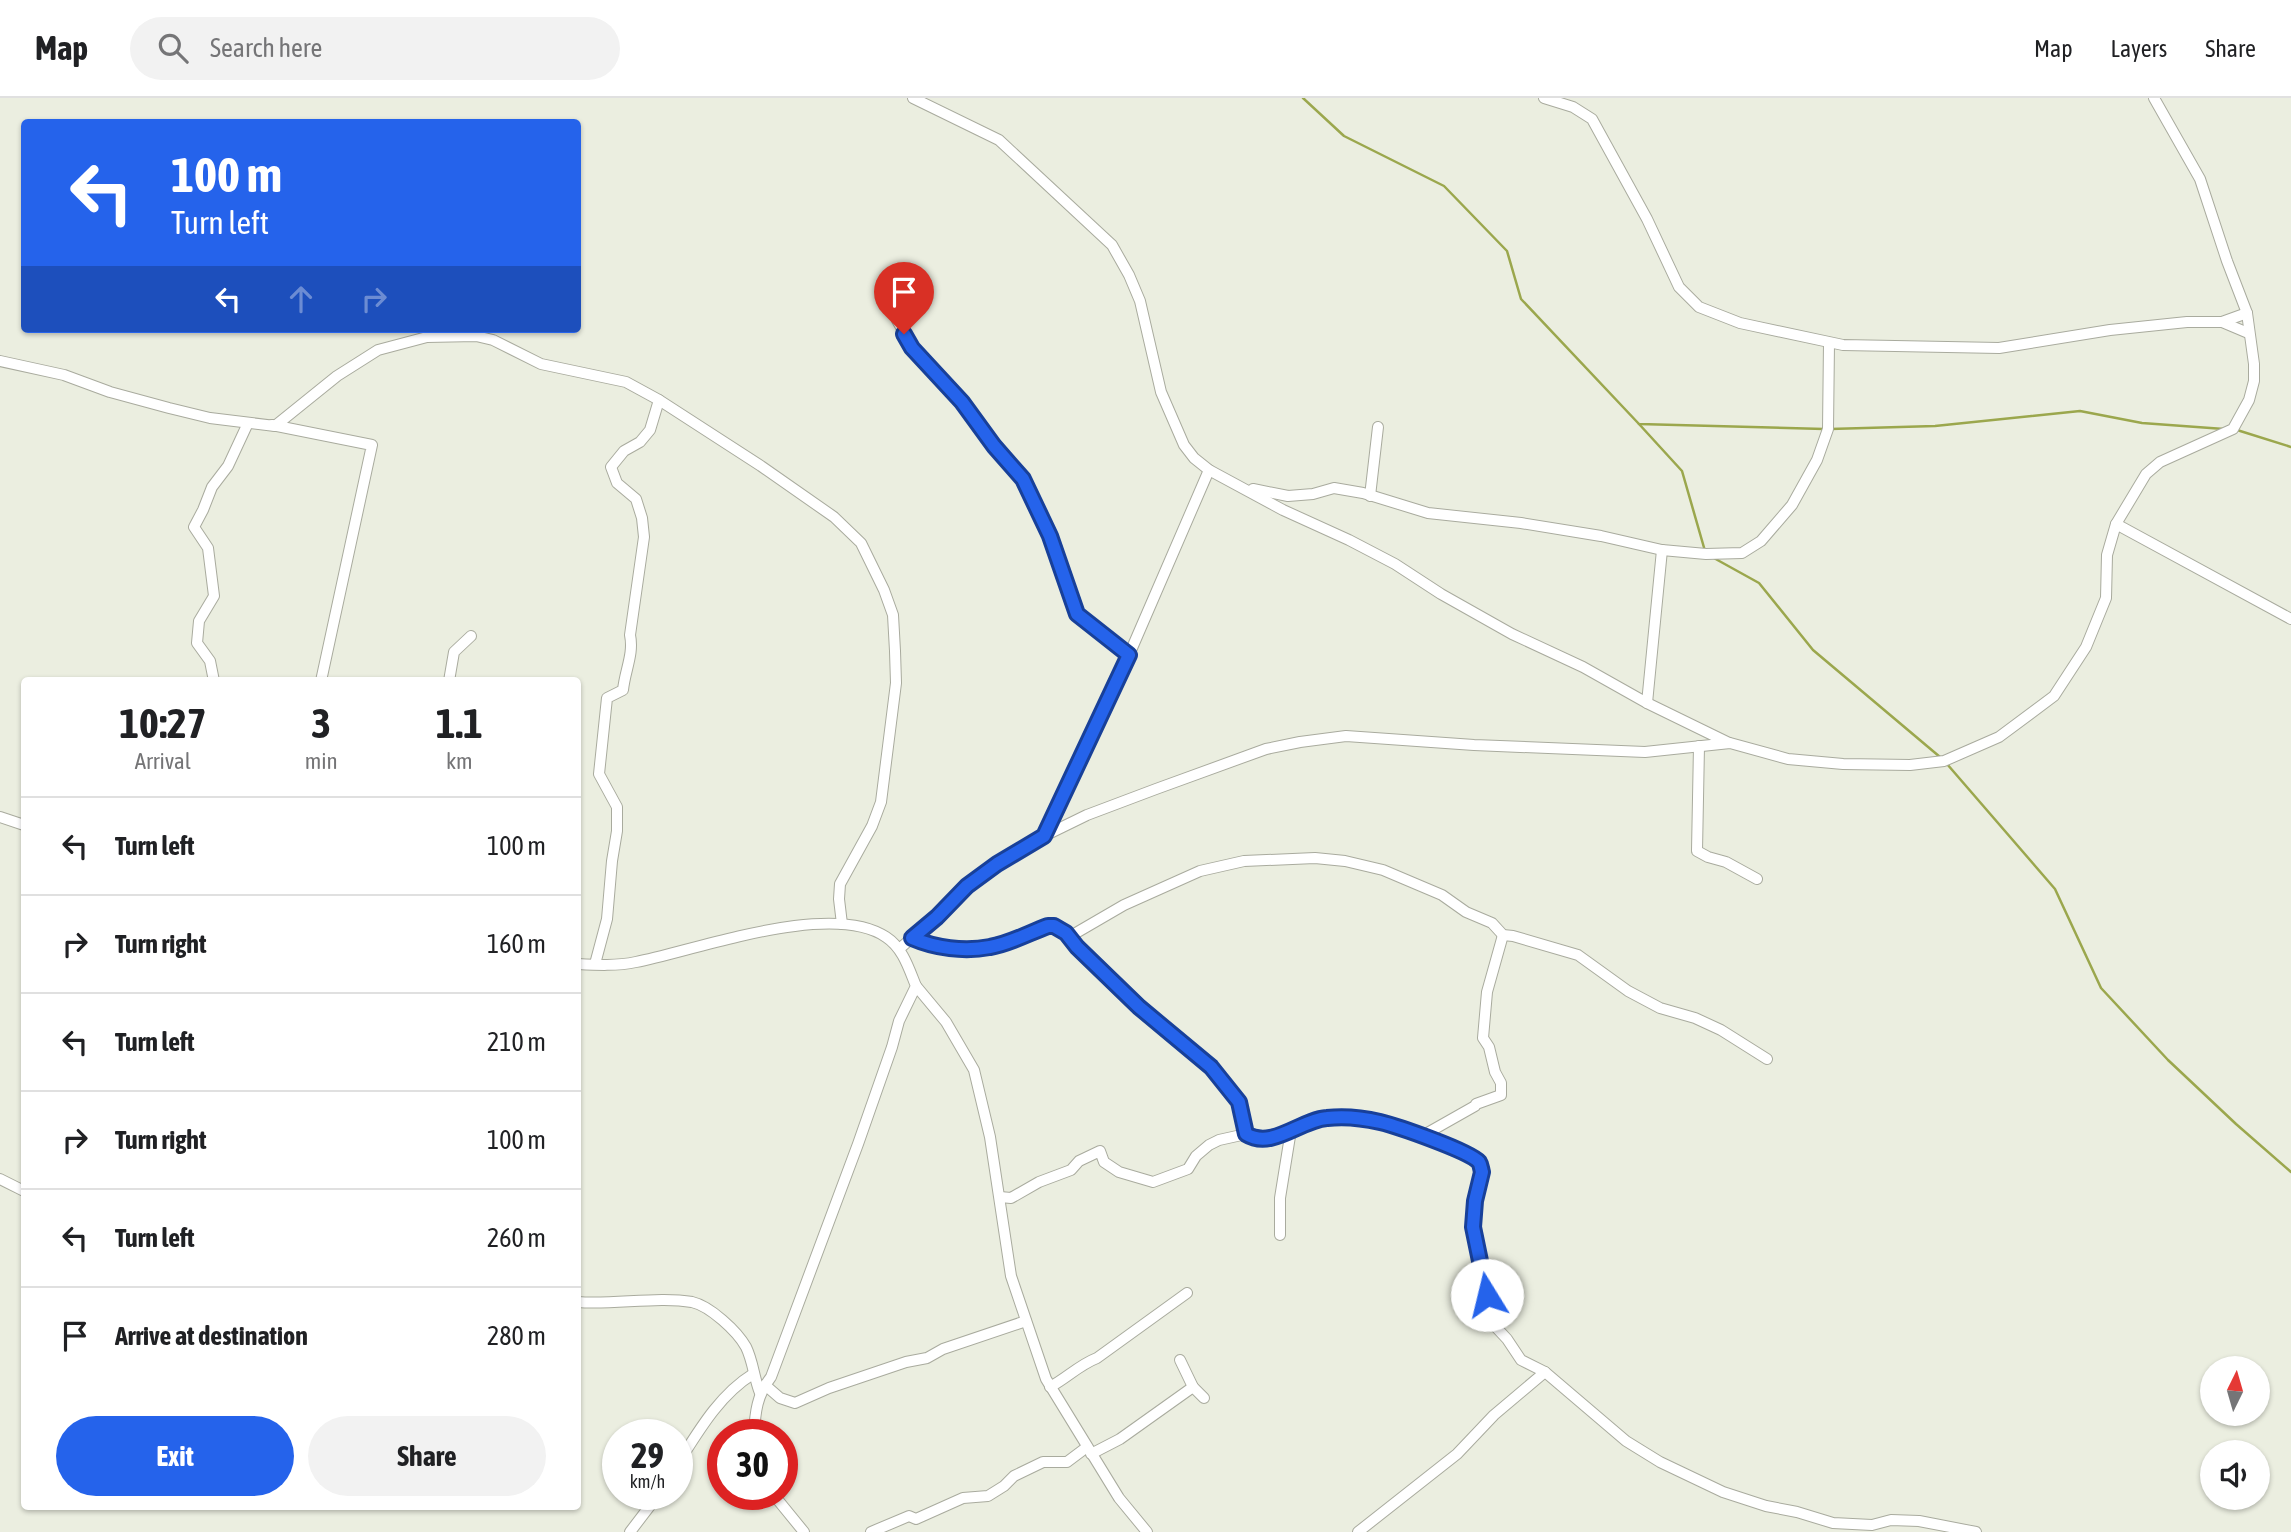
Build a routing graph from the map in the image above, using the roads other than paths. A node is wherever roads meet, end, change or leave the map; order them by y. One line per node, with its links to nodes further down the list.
1 (913, 98): 14 (street)
2 (1544, 98): 8 (street)
3 (2154, 98): 5 (street)
4 (891, 299): 20 (street)
5 (2247, 313): 6 (street); 7 (street)
6 (2222, 322): 7 (street); 8 (street)
7 (2248, 333): 16 (street)
8 (1829, 343): 17 (street)
9 (0, 361): 11 (street)
10 (659, 400): 12 (street); 31 (street); 37 (street)
11 (248, 422): 12 (street); 21 (street)
12 (272, 425): 22 (street)
13 (1378, 427): 15 (street)
14 (1213, 472): 15 (street); 20 (street); 24 (street)
15 (1370, 496): 17 (street)
16 (2116, 524): 18 (street); 25 (street)
17 (1662, 550): 24 (street)
18 (2291, 619)
19 (471, 636): 23 (street)
20 (1129, 655): 29 (street)
21 (213, 677)
22 (322, 677)
23 (450, 677)
24 (1647, 703): 25 (street)
25 (1730, 743): 26 (street)
26 (1699, 746): 29 (street); 30 (street)
27 (0, 817): 28 (street)
28 (21, 824)
29 (1044, 836): 34 (street)
30 (1757, 879)
31 (842, 924): 35 (street); 37 (street)
32 (1503, 936): 33 (street); 39 (street); 42 (street)
33 (1069, 937): 34 (street); 41 (street)
34 (912, 938): 35 (street)
35 (899, 949): 38 (street)
36 (581, 964): 37 (street)
37 (595, 964)
38 (916, 986): 45 (street); 55 (street)
39 (1767, 1059)
40 (1291, 1130): 41 (street); 42 (street); 46 (street)
41 (1246, 1134): 45 (street)
42 (1422, 1136): 51 (street)
43 (0, 1179): 44 (street)
44 (21, 1190)
45 (1000, 1197): 49 (street)
46 (1280, 1235)
47 (1187, 1293): 53 (street)
48 (581, 1302): 52 (street)
49 (1026, 1321): 53 (street); 55 (street)
50 (1180, 1360): 54 (street)
51 (1545, 1372): 66 (street); 67 (street)
52 (753, 1374): 55 (street); 58 (street)
53 (1050, 1387): 59 (street)
54 (1193, 1387): 56 (street); 59 (street)
55 (762, 1389): 57 (street)
56 (1204, 1398)
57 (755, 1419)
58 (693, 1440)
59 (1089, 1450): 64 (street); 65 (street)
60 (647, 1510): 62 (street)
61 (786, 1510): 63 (street)
62 (630, 1532)
63 (804, 1532)
64 (871, 1532)
65 (1147, 1532)
66 (1358, 1532)
67 (1976, 1532)

